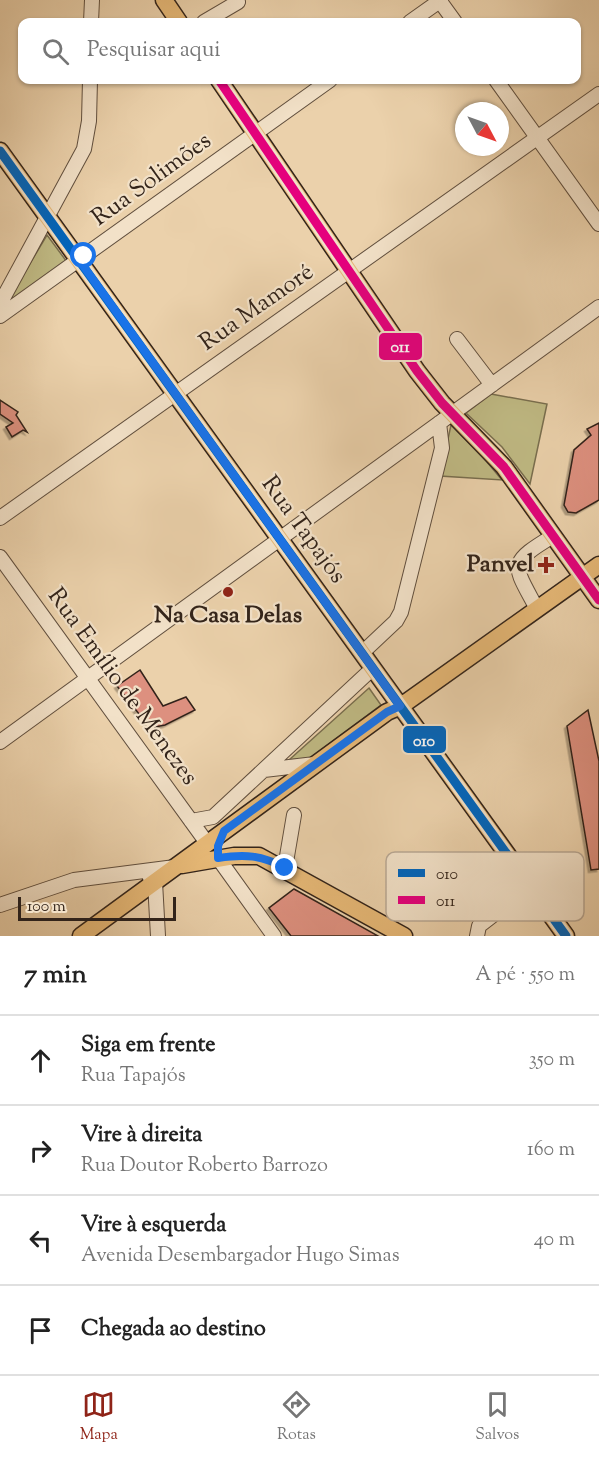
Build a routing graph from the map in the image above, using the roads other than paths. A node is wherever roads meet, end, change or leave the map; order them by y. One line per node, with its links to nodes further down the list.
1 (92, 0): 5 (street)
2 (164, 0): 6 (main road)
3 (440, 0): 8 (street); 9 (street)
4 (238, 2): 7 (street)
5 (91, 18)
6 (176, 18)
7 (211, 18)
8 (415, 18)
9 (452, 18)
10 (90, 84): 18 (street)
11 (222, 84): 15 (main road)
12 (324, 84): 15 (street, Rua Solimões)
13 (499, 84): 16 (street)
14 (599, 94): 16 (street, Rua Mamoré)
15 (256, 133): 20 (street, Rua Solimões); 21 (main road)
16 (537, 137): 19 (street); 21 (street, Rua Mamoré)
17 (0, 151): 18 (main road, Rua Tapajós)
18 (48, 217): 20 (main road, Rua Tapajós); 22 (street)
19 (599, 224)
20 (79, 260): 24 (street, Rua Solimões); 27 (main road, Rua Tapajós)
21 (349, 271): 27 (street, Rua Mamoré); 28 (main road)
22 (0, 304)
23 (599, 307): 26 (street)
24 (0, 316)
25 (457, 339): 26 (street)
26 (492, 384): 28 (street)
27 (175, 394): 29 (street, Rua Mamoré); 31 (main road, Rua Tapajós)
28 (446, 418): 30 (main road); 31 (street); 37 (street)
29 (0, 518)
30 (553, 536): 34 (main road); 36 (street)
31 (280, 539): 37 (main road, Rua Tapajós); 39 (street)
32 (0, 557): 39 (street, Rua Emílio de Menezes)
33 (599, 565): 34 (main road)
34 (582, 577): 35 (main road); 36 (main road)
35 (599, 600)
36 (537, 609): 40 (main road)
37 (362, 653): 38 (main road, Rua Tapajós)
38 (373, 668): 40 (main road, Rua Tapajós); 43 (street)
39 (88, 678): 41 (street); 46 (street, Rua Emílio de Menezes)
40 (400, 706): 42 (main road); 49 (main road, Rua Tapajós)
41 (3, 735)
42 (315, 764): 43 (street); 47 (main road)
43 (264, 770): 45 (street)
44 (294, 815): 52 (street)
45 (213, 817): 46 (street); 48 (street)
46 (191, 821): 48 (street, Rua Emílio de Menezes)
47 (224, 831): 48 (main road); 50 (main road)
48 (207, 843): 51 (main road)
49 (505, 852)
50 (218, 858): 51 (main road); 52 (main road); 60 (street)
51 (176, 867): 53 (street); 54 (main road)
52 (285, 868): 61 (main road)
53 (142, 870): 54 (street); 55 (street)
54 (155, 882): 58 (main road); 59 (street)
55 (0, 905)
56 (486, 921): 62 (street)
57 (555, 921): 63 (main road, Rua Tapajós)
58 (81, 936)
59 (158, 936)
60 (274, 936)
61 (404, 936)
62 (477, 936)
63 (566, 936)

